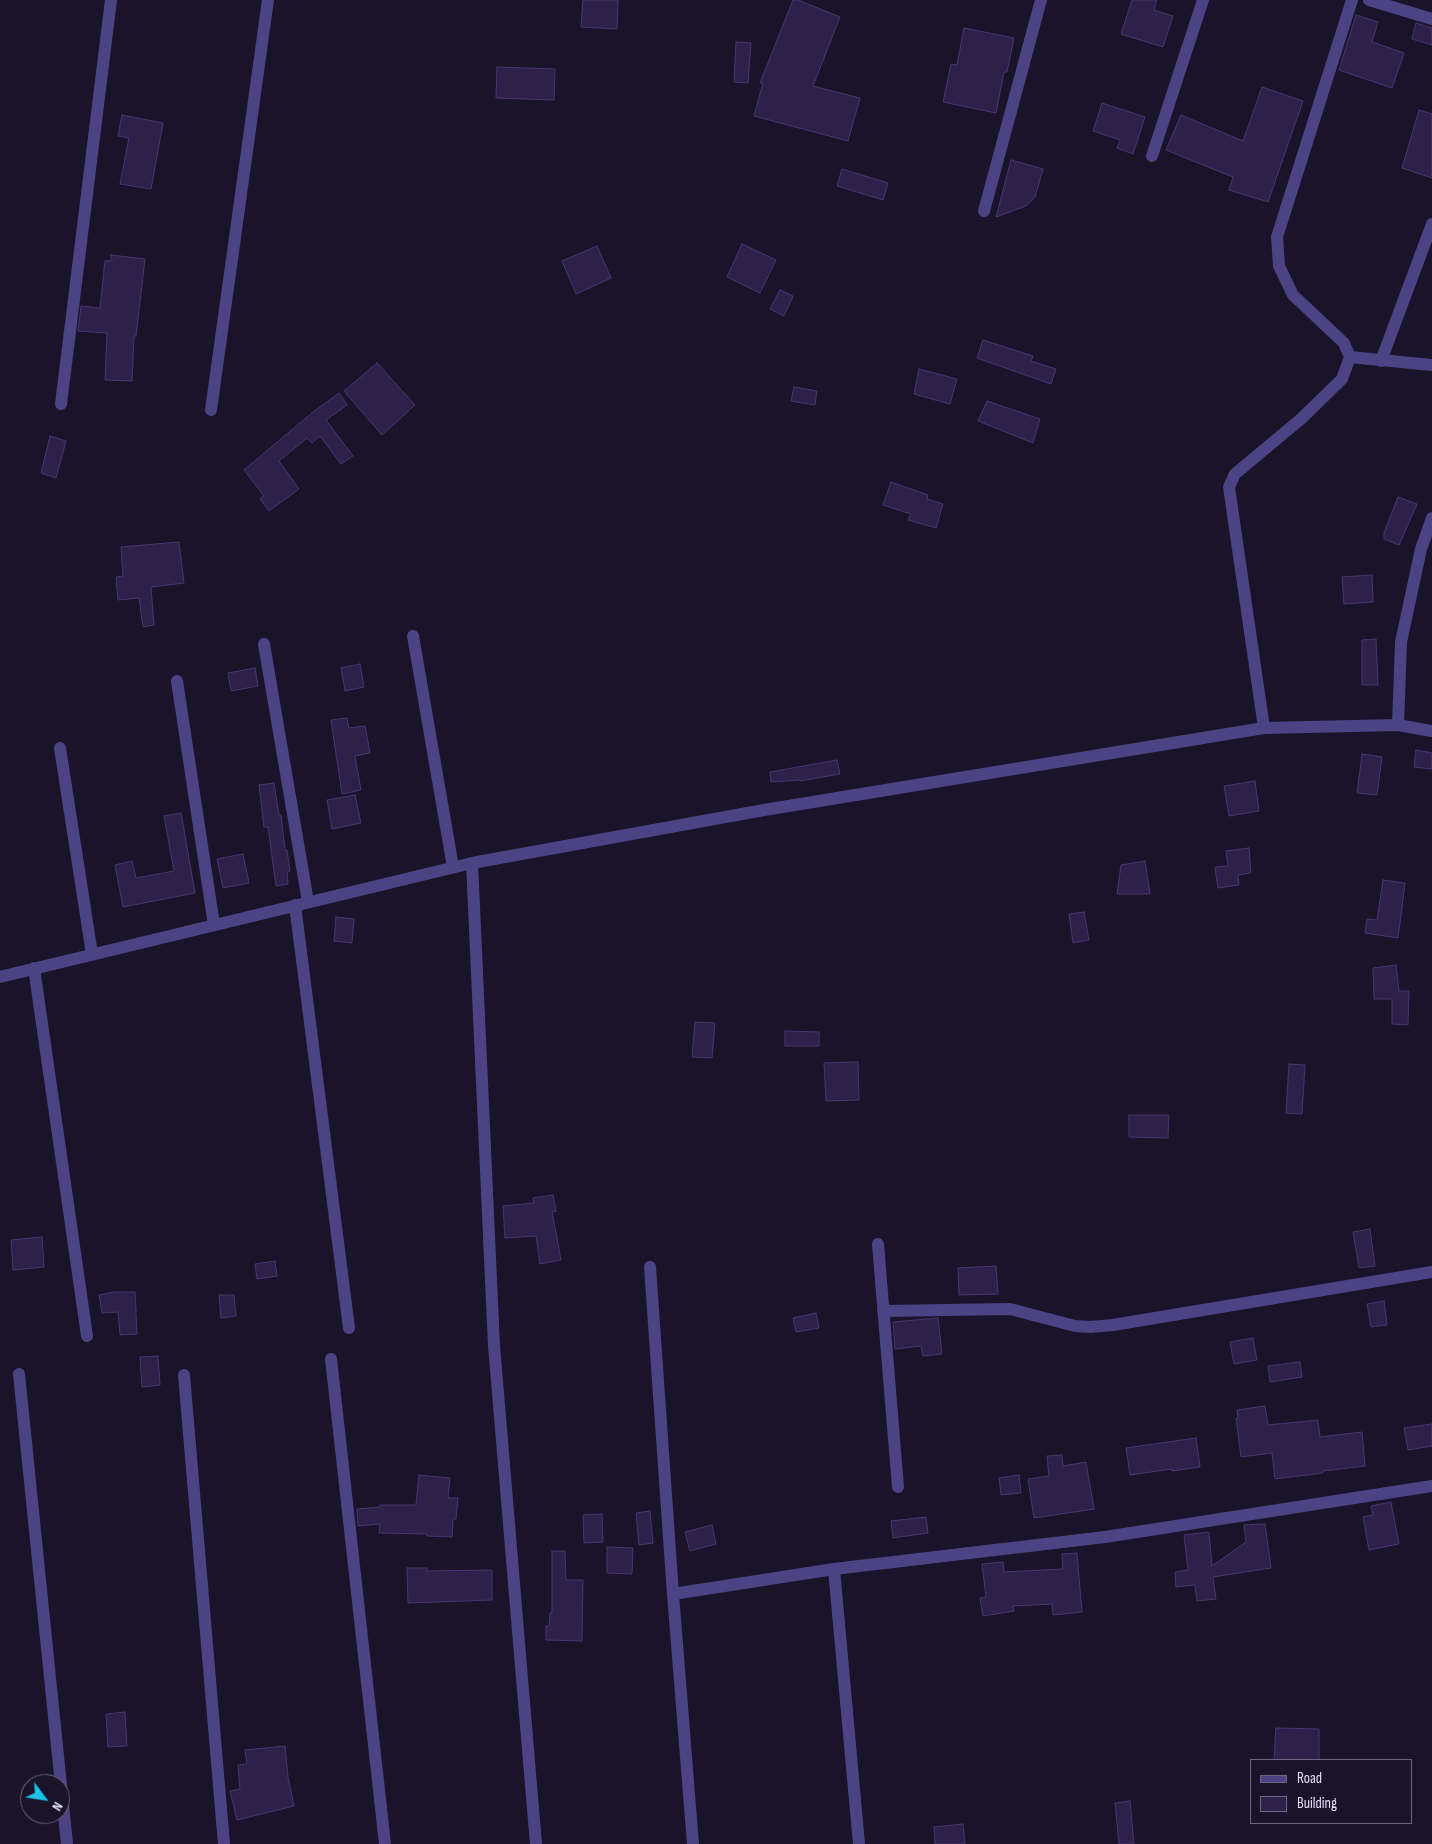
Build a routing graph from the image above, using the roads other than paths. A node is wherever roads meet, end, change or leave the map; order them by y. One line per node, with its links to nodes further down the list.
1 (111, 0): 15 (street)
2 (268, 0): 16 (street)
3 (1041, 0): 10 (street)
4 (1203, 0): 9 (street)
5 (1352, 0): 12 (street)
6 (1368, 0): 7 (street)
7 (1382, 2): 8 (street)
8 (1432, 19)
9 (1152, 156)
10 (984, 211)
11 (1432, 224): 13 (street)
12 (1350, 357): 13 (street); 22 (street)
13 (1381, 361): 14 (street)
14 (1432, 365)
15 (61, 404)
16 (210, 410)
17 (1432, 518): 21 (street)
18 (413, 636): 26 (street)
19 (264, 644): 27 (street)
20 (176, 681): 29 (street)
21 (1398, 725): 22 (street); 23 (street)
22 (1264, 728): 25 (street)
23 (1432, 731)
24 (60, 748): 30 (street)
25 (472, 863): 26 (street); 49 (street)
26 (453, 867): 27 (street)
27 (308, 902): 28 (street)
28 (295, 905): 29 (street); 37 (street)
29 (214, 925): 30 (street)
30 (92, 954): 31 (street)
31 (34, 968): 32 (street); 38 (street)
32 (0, 976)
33 (878, 1244): 36 (street)
34 (650, 1267): 45 (street)
35 (1432, 1272): 36 (street)
36 (884, 1311): 43 (street)
37 (349, 1328)
38 (87, 1336)
39 (331, 1358): 48 (street)
40 (19, 1374): 46 (street)
41 (184, 1375): 47 (street)
42 (1432, 1486): 44 (street)
43 (898, 1487)
44 (834, 1569): 45 (street); 51 (street)
45 (673, 1594): 50 (street)
46 (67, 1844)
47 (224, 1844)
48 (385, 1844)
49 (536, 1844)
50 (693, 1844)
51 (860, 1844)

